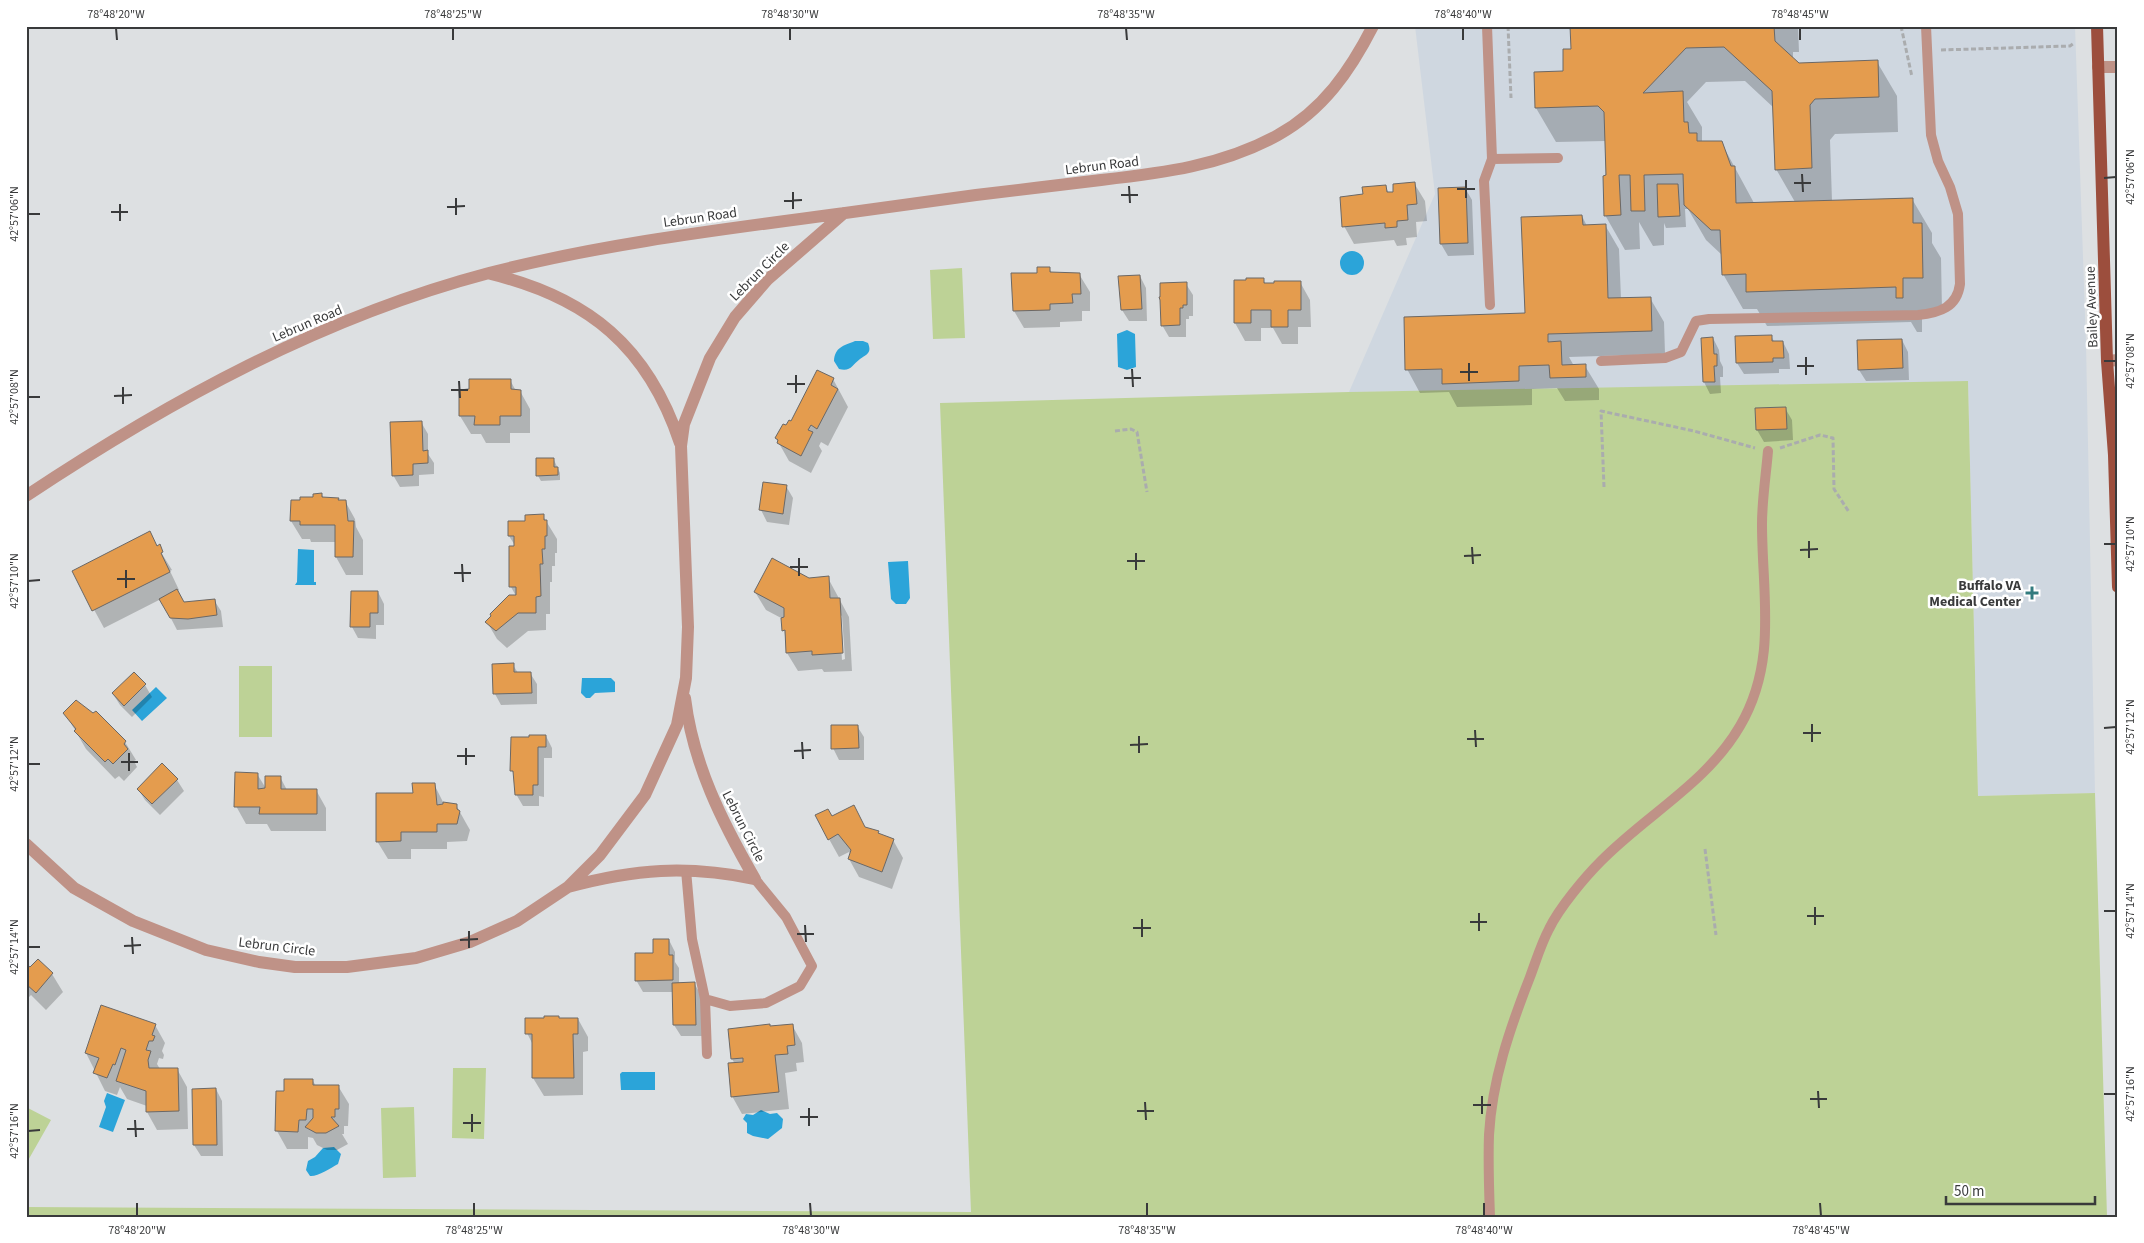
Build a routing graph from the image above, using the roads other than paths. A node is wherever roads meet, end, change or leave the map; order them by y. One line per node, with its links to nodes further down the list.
1 (1373, 26): 9 (street, Lebrun Road)
2 (1487, 26): 8 (lane)
3 (1926, 26): 13 (lane)
4 (2096, 26): 6 (main road, Bailey Avenue)
5 (2118, 66): 6 (street)
6 (2098, 67): 12 (main road, Bailey Avenue)
7 (1558, 158): 8 (lane)
8 (1492, 159): 11 (lane)
9 (844, 213): 10 (street, Lebrun Road); 14 (street, Lebrun Circle)
10 (488, 274): 14 (street, Lebrun Circle); 16 (street, Lebrun Road)
11 (1490, 305)
12 (2113, 360): 17 (main road, Bailey Avenue)
13 (1601, 361)
14 (681, 446): 18 (street, Lebrun Circle)
15 (1768, 451): 25 (lane)
16 (26, 496)
17 (2118, 587)
18 (684, 690): 21 (street, Lebrun Circle); 22 (street, Lebrun Circle)
19 (26, 844): 22 (street, Lebrun Circle)
20 (686, 870): 21 (street, Lebrun Circle); 22 (street, Lebrun Circle); 23 (lane)
21 (755, 878): 23 (lane)
22 (568, 887)
23 (705, 999): 24 (lane)
24 (707, 1054)
25 (1490, 1217)

